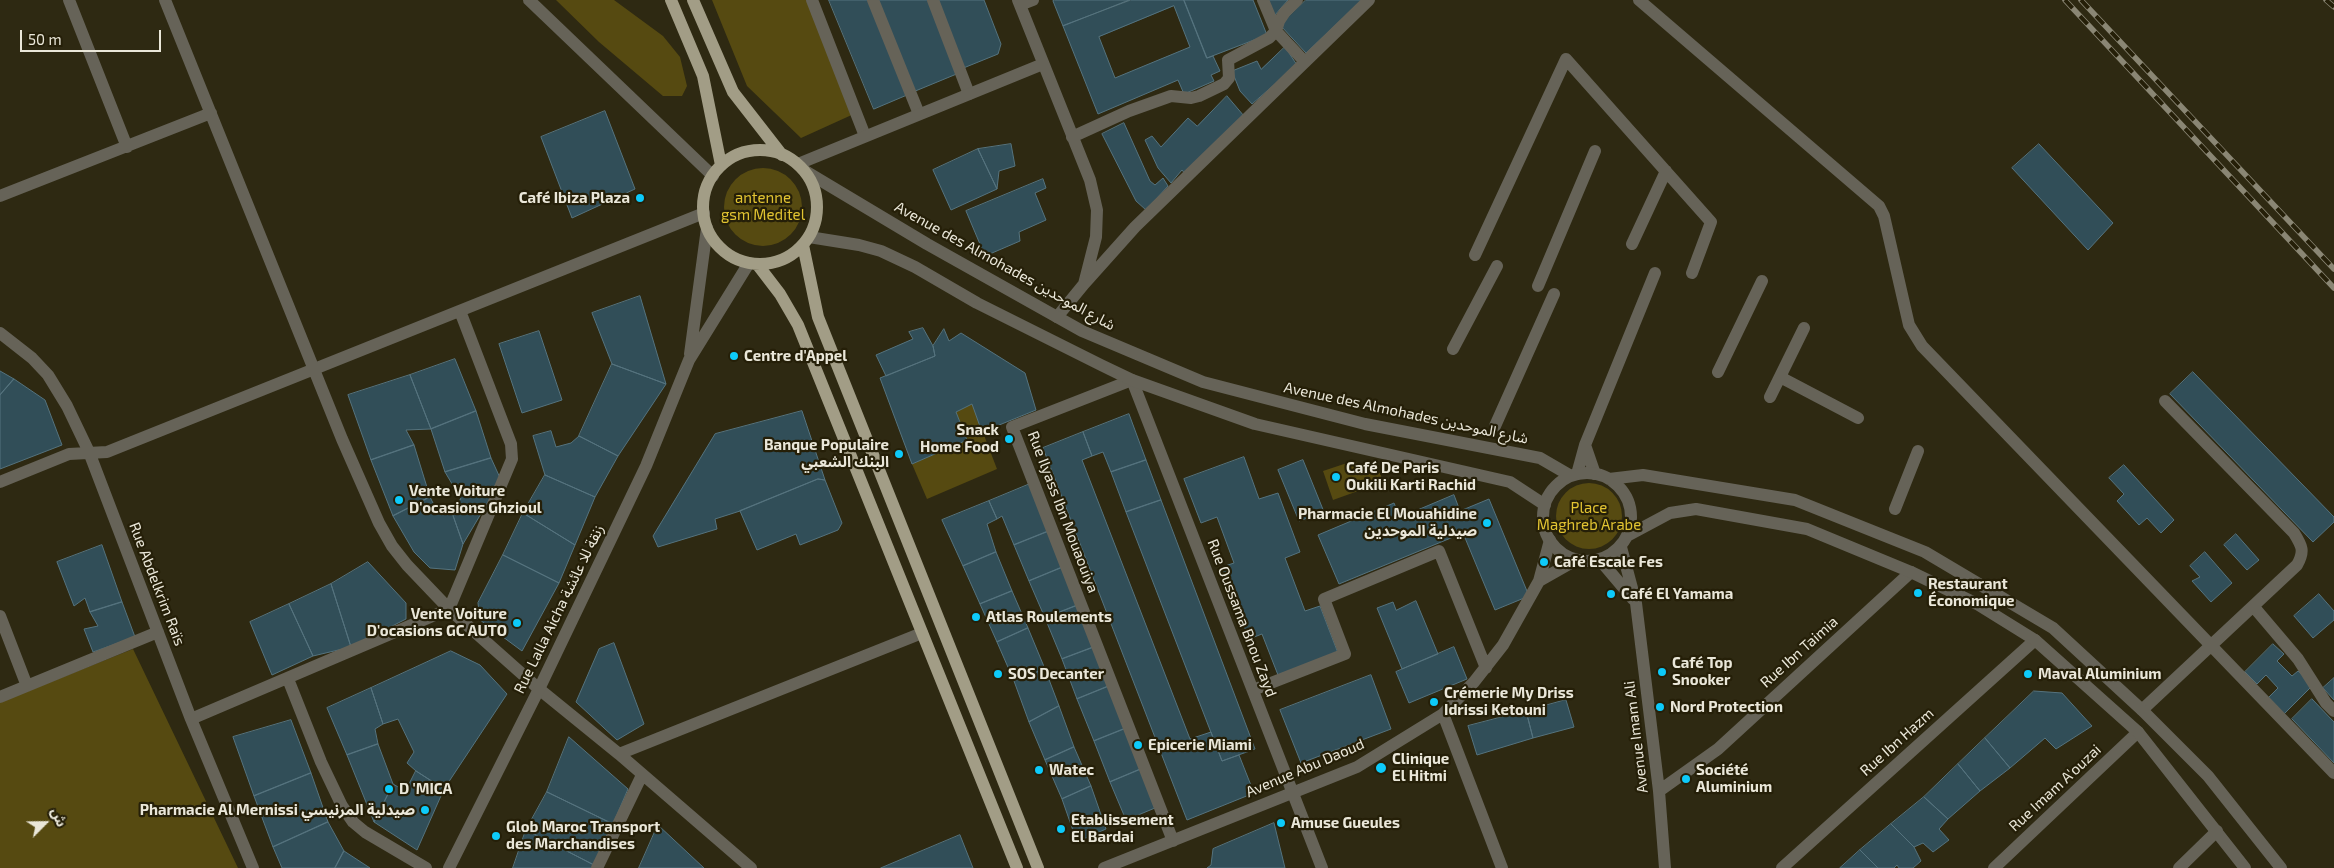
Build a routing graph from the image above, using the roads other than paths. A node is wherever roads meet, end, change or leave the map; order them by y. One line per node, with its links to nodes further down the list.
1 (69, 0): 23 (street)
2 (165, 0): 19 (street)
3 (528, 0): 29 (street)
4 (671, 0): 26 (main road)
5 (693, 0): 25 (main road)
6 (812, 0): 21 (street)
7 (873, 0): 20 (street)
8 (933, 0): 18 (street)
9 (1033, 0): 14 (street)
10 (1262, 0): 15 (street)
11 (1297, 0): 15 (street)
12 (1369, 0): 16 (street)
13 (1639, 0): 80 (street)
14 (1019, 3): 17 (street)
15 (1276, 31): 16 (street); 22 (street)
16 (1305, 62): 41 (street)
17 (1043, 64): 18 (street); 22 (street)
18 (970, 94): 20 (street)
19 (211, 113): 23 (street); 50 (street)
20 (919, 114): 21 (street)
21 (865, 136): 27 (street)
22 (1072, 137): 41 (street)
23 (127, 146): 30 (street)
24 (1595, 152): 42 (street)
25 (782, 155): 26 (main road); 27 (main road)
26 (721, 165): 29 (main road)
27 (801, 167): 33 (main road); 45 (street, Avenue des Almohades شارع الموحدين)
28 (1666, 171): 34 (street); 35 (street); 39 (street)
29 (713, 176): 31 (main road)
30 (0, 196)
31 (704, 213): 32 (main road); 44 (street)
32 (707, 228): 36 (main road); 49 (street, Rue Lalla Aicha زنقة للا عائشة)
33 (806, 241): 36 (main road); 53 (street); 105 (main road)
34 (1632, 244)
35 (1475, 255)
36 (753, 263): 49 (street, Rue Lalla Aicha زنقة للا عائشة); 78 (main road)
37 (1497, 266): 48 (street)
38 (1655, 273): 58 (street)
39 (1692, 273)
40 (1762, 281): 51 (street)
41 (1084, 284): 45 (street)
42 (1538, 286)
43 (1554, 294): 57 (street)
44 (460, 311): 50 (street); 75 (street)
45 (1057, 317): 62 (street, Avenue des Almohades شارع الموحدين)
46 (1804, 328): 52 (street)
47 (0, 333): 60 (street, Rue Abdelkrim Raïs)
48 (1453, 349)
49 (689, 360): 84 (street, Rue Lalla Aicha زنقة للا عائشة)
50 (314, 368): 60 (street); 75 (street)
51 (1718, 372)
52 (1780, 377): 54 (street); 56 (street)
53 (1132, 380): 65 (street); 85 (street, Rue Oussama Bnou Zayd); 98 (street, Rue Ilyass Ibn Mouaouiya)
54 (1770, 397)
55 (2166, 401): 74 (street)
56 (1858, 418)
57 (1495, 426)
58 (1585, 445): 61 (street); 62 (street)
59 (1918, 451): 66 (street)
60 (88, 452): 64 (street); 77 (street, Rue Abdelkrim Raïs)
61 (1595, 474): 62 (street); 63 (street)
62 (1574, 475): 65 (street)
63 (1609, 479): 68 (street); 87 (street)
64 (0, 482)
65 (1545, 505): 67 (street)
66 (1895, 510)
67 (1550, 540): 69 (street); 72 (street, Avenue Abu Daoud)
68 (1624, 542): 70 (street); 71 (street); 73 (street, Avenue Imam Ali)
69 (1576, 560): 70 (street); 72 (street)
70 (1600, 560): 73 (street)
71 (1911, 572): 79 (street); 95 (street, Rue Ibn Taimia)
72 (1539, 581): 81 (street, Avenue Abu Daoud)
73 (1636, 603): 95 (street, Avenue Imam Ali)
74 (2253, 606): 80 (street); 88 (street)
75 (449, 609): 82 (street); 84 (street)
76 (0, 616): 83 (street)
77 (158, 632): 83 (street); 90 (street, Rue Abdelkrim Raïs)
78 (922, 633): 92 (street); 104 (main road)
79 (2035, 640): 91 (street); 110 (street, Rue Ibn Hazm)
80 (2210, 646): 87 (street); 93 (street)
81 (1486, 668): 85 (street); 89 (street, Avenue Abu Daoud)
82 (288, 679): 90 (street); 100 (street)
83 (27, 686): 86 (street)
84 (539, 689): 92 (street); 101 (street, Rue Lalla Aicha زنقة للا عائشة)
85 (1253, 690): 96 (street, Rue Oussama Bnou Zayd)
86 (0, 697)
87 (2142, 710): 114 (street)
88 (2334, 711)
89 (1443, 714): 96 (street, Avenue Abu Daoud); 108 (street)
90 (191, 719): 99 (street, Rue Abdelkrim Raïs)
91 (2138, 732): 97 (street); 111 (street, Rue Imam A'ouzai)
92 (618, 754): 94 (street)
93 (2334, 773)
94 (642, 775): 102 (street); 103 (street)
95 (1659, 791): 109 (street, Avenue Imam Ali)
96 (1293, 793): 98 (street, Avenue Abu Daoud); 107 (street, Rue Oussama Bnou Zayd)
97 (2217, 832): 112 (street); 113 (street)
98 (1173, 841): 106 (street, Avenue Abu Daoud)
99 (252, 868)
100 (426, 868)
101 (449, 868)
102 (596, 868)
103 (751, 868)
104 (1017, 868)
105 (1038, 868)
106 (1104, 868)
107 (1322, 868)
108 (1502, 868)
109 (1665, 868)
110 (1782, 868)
111 (1994, 868)
112 (2180, 868)
113 (2245, 868)
114 (2280, 868)

